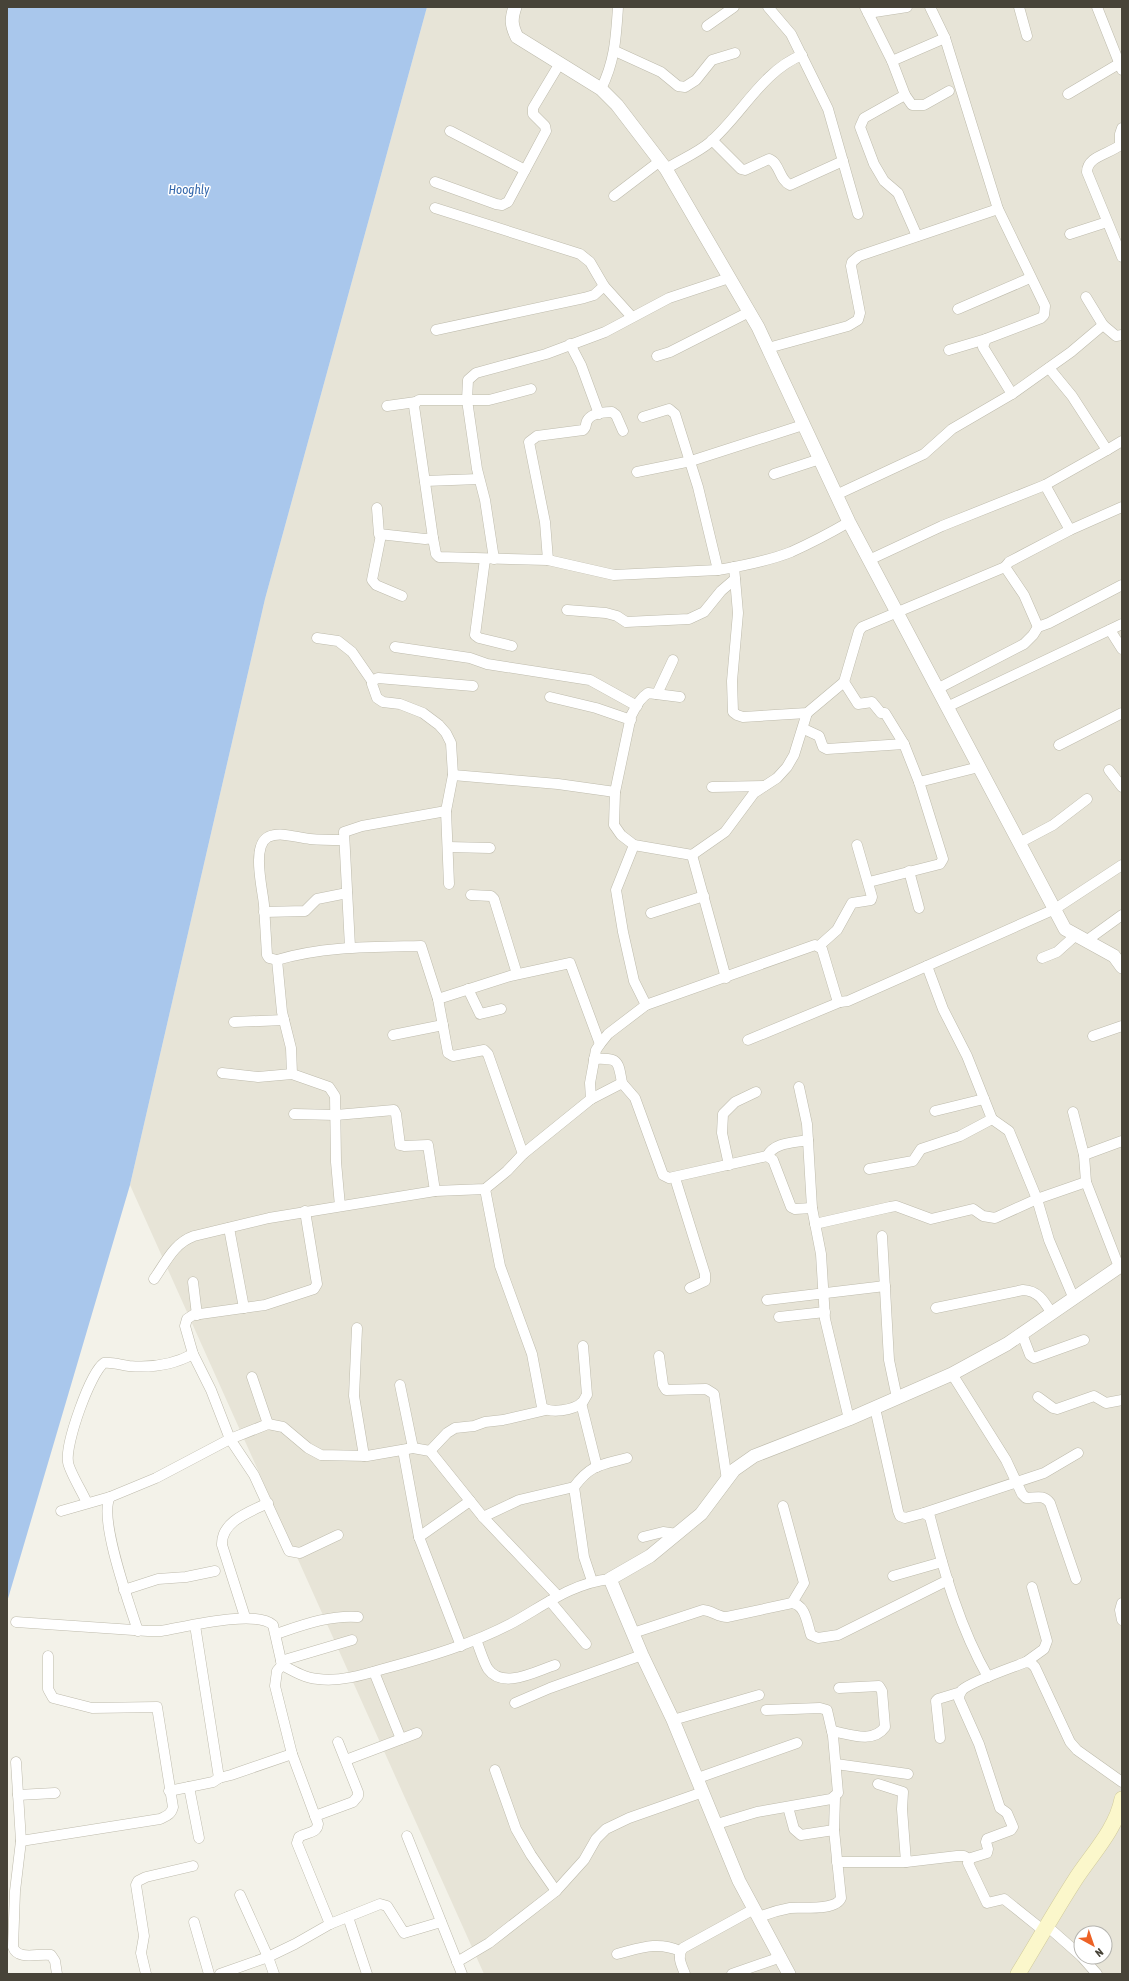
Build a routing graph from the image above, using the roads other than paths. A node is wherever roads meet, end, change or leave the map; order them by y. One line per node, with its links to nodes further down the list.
1 (515, 7): 17 (street)
2 (618, 7): 13 (street)
3 (734, 7): 10 (street)
4 (768, 7): 15 (street)
5 (907, 7): 9 (street)
6 (930, 7): 12 (street)
7 (1019, 7): 11 (street)
8 (1097, 7): 18 (street)
9 (867, 10): 16 (street)
10 (707, 26)
11 (1027, 36)
12 (944, 38): 16 (street); 32 (street)
13 (615, 51): 14 (street); 19 (street)
14 (735, 53)
15 (802, 55): 25 (street); 26 (street)
16 (892, 61): 22 (street)
17 (560, 63): 19 (street); 28 (street)
18 (1121, 66): 21 (street)
19 (601, 89): 27 (street)
20 (949, 91): 22 (street)
21 (1068, 94)
22 (905, 95): 36 (street)
23 (1122, 128): 34 (street)
24 (450, 131): 28 (street)
25 (712, 140): 26 (street); 27 (street)
26 (842, 161): 33 (street)
27 (663, 165): 30 (street); 38 (street)
28 (525, 170): 29 (street)
29 (435, 182)
30 (614, 196)
31 (435, 208): 40 (street)
32 (998, 210): 36 (street); 39 (street)
33 (858, 214)
34 (1107, 222): 35 (street); 37 (street)
35 (1070, 234)
36 (917, 236): 50 (street)
37 (1122, 257)
38 (729, 278): 43 (street); 44 (street)
39 (1030, 278): 42 (street); 48 (street)
40 (604, 286): 44 (street); 46 (street)
41 (1086, 297): 45 (street)
42 (958, 309)
43 (749, 312): 50 (street); 52 (street)
44 (632, 318): 49 (street)
45 (1103, 325): 47 (street); 53 (street)
46 (436, 330)
47 (1122, 335)
48 (986, 340): 51 (street); 55 (street)
49 (570, 344): 56 (street); 59 (street)
50 (768, 348): 61 (street)
51 (949, 350)
52 (657, 356)
53 (1049, 368): 55 (street); 64 (street)
54 (531, 389): 56 (street)
55 (1012, 394): 72 (street)
56 (467, 400): 57 (street); 69 (street)
57 (416, 402): 58 (street); 70 (street)
58 (387, 406)
59 (599, 414): 62 (street); 80 (street)
60 (643, 417): 66 (street)
61 (803, 425): 65 (street); 66 (street)
62 (623, 431)
63 (1122, 441): 64 (street)
64 (1107, 450): 71 (street)
65 (820, 459): 68 (street); 72 (street)
66 (691, 461): 67 (street); 84 (street)
67 (637, 472)
68 (774, 474)
69 (479, 479): 70 (street); 79 (street)
70 (425, 481): 78 (street)
71 (1045, 485): 76 (street); 81 (street)
72 (836, 495): 75 (street)
73 (1122, 507): 76 (street)
74 (376, 508): 77 (street)
75 (849, 522): 81 (street); 82 (street)
76 (1070, 530): 83 (street)
77 (381, 535): 78 (street); 87 (street)
78 (433, 538): 79 (street)
79 (489, 559): 80 (street); 94 (street)
80 (548, 560): 84 (street)
81 (869, 560): 89 (street)
82 (734, 567): 84 (street); 85 (street)
83 (1005, 567): 89 (street); 91 (street)
84 (718, 570)
85 (735, 579): 88 (street); 107 (street)
86 (1122, 585): 91 (street)
87 (402, 596)
88 (567, 610)
89 (897, 613): 99 (street); 101 (street)
90 (1122, 624): 92 (street)
91 (1038, 627): 101 (street)
92 (1110, 630): 96 (street); 106 (street)
93 (316, 638): 98 (street)
94 (512, 646)
95 (395, 647): 105 (street)
96 (1122, 649)
97 (673, 660): 102 (street)
98 (372, 681): 100 (street); 115 (street)
99 (844, 682): 107 (street); 111 (street)
100 (474, 686)
101 (938, 689): 106 (street)
102 (657, 694): 104 (street); 105 (street)
103 (550, 697): 109 (street)
104 (680, 697)
105 (636, 706): 109 (street)
106 (947, 706): 113 (street)
107 (807, 713): 110 (street)
108 (1122, 713): 112 (street)
109 (630, 720): 120 (street)
110 (804, 729): 111 (street); 117 (street)
111 (904, 744): 116 (street)
112 (1060, 745)
113 (979, 767): 116 (street); 124 (street)
114 (1109, 770): 118 (street)
115 (453, 775): 120 (street); 122 (street)
116 (919, 782): 131 (street)
117 (764, 786): 119 (street); 129 (street)
118 (1122, 787)
119 (712, 788)
120 (615, 792): 125 (street)
121 (1087, 800): 124 (street)
122 (446, 811): 123 (street); 127 (street)
123 (344, 840): 134 (street); 139 (street)
124 (1019, 843): 138 (street)
125 (634, 845): 129 (street); 154 (street)
126 (857, 846): 132 (street)
127 (448, 847): 128 (street); 133 (street)
128 (490, 848)
129 (692, 855): 136 (street)
130 (1122, 865): 138 (street)
131 (909, 870): 132 (street); 137 (street)
132 (869, 882): 143 (street)
133 (449, 884)
134 (347, 893): 139 (street); 144 (street)
135 (471, 895): 149 (street)
136 (704, 896): 140 (street); 150 (street)
137 (919, 908)
138 (1055, 909): 142 (street); 147 (street)
139 (264, 912): 146 (street)
140 (651, 913)
141 (1122, 915): 142 (street)
142 (1081, 938): 145 (street); 148 (street)
143 (819, 946): 150 (street); 153 (street)
144 (350, 947): 146 (street); 152 (street)
145 (1042, 958)
146 (277, 960): 156 (street)
147 (927, 966): 153 (street); 171 (street)
148 (1122, 967)
149 (517, 974): 151 (street); 163 (street)
150 (726, 978): 154 (street)
151 (468, 990): 152 (street); 155 (street)
152 (438, 999): 158 (street)
153 (840, 1002): 162 (street)
154 (646, 1005): 163 (street)
155 (501, 1009)
156 (284, 1020): 157 (street); 166 (street)
157 (234, 1022)
158 (443, 1025): 160 (street); 179 (street)
159 (1122, 1026): 161 (street)
160 (393, 1035)
161 (1093, 1036)
162 (748, 1040)
163 (600, 1044): 164 (street)
164 (594, 1059): 167 (street); 170 (street)
165 (222, 1073): 166 (street)
166 (292, 1074): 175 (street)
167 (622, 1084): 170 (street); 184 (street)
168 (799, 1087): 177 (street)
169 (756, 1092): 182 (street)
170 (591, 1099): 179 (street)
171 (984, 1099): 172 (street); 176 (street)
172 (935, 1111)
173 (1073, 1112): 180 (street)
174 (294, 1114): 175 (street)
175 (336, 1115): 187 (street); 189 (street)
176 (992, 1119): 183 (street); 188 (street)
177 (808, 1140): 181 (street); 190 (street)
178 (1122, 1141): 180 (street)
179 (523, 1154): 186 (street)
180 (1084, 1155): 185 (street)
181 (767, 1156): 182 (street); 190 (street)
182 (730, 1165): 184 (street)
183 (869, 1169)
184 (675, 1178): 199 (street)
185 (1086, 1182): 188 (street); 195 (street)
186 (485, 1189): 187 (street); 223 (street)
187 (436, 1191): 189 (street)
188 (1037, 1199): 192 (street); 201 (street)
189 (340, 1206): 191 (street)
190 (812, 1208): 192 (street)
191 (305, 1211): 193 (street); 203 (street)
192 (815, 1224): 200 (street)
193 (229, 1228): 196 (street); 203 (street)
194 (882, 1236): 198 (street)
195 (1121, 1266): 201 (street)
196 (154, 1279)
197 (193, 1282): 207 (street)
198 (885, 1286): 200 (street); 218 (street)
199 (690, 1288)
200 (824, 1292): 202 (street); 205 (street)
201 (1074, 1298): 206 (street)
202 (767, 1300)
203 (244, 1308): 207 (street)
204 (936, 1308): 206 (street)
205 (825, 1312): 208 (street); 224 (street)
206 (1052, 1314): 210 (street)
207 (197, 1315): 213 (street)
208 (780, 1317)
209 (357, 1328): 230 (street)
210 (1022, 1334): 211 (street); 215 (street)
211 (1084, 1340)
212 (583, 1346): 221 (street)
213 (193, 1354): 226 (street); 238 (street)
214 (659, 1356): 233 (street)
215 (952, 1374): 218 (street); 234 (street)
216 (252, 1377): 225 (street)
217 (400, 1385): 227 (street)
218 (897, 1398): 222 (street)
219 (1038, 1398): 220 (street)
220 (1122, 1400)
221 (581, 1403): 223 (street); 232 (street)
222 (875, 1408): 224 (street); 242 (street)
223 (546, 1410): 228 (street)
224 (849, 1419): 233 (street)
225 (268, 1424): 226 (street); 230 (street)
226 (230, 1439): 236 (street); 239 (street)
227 (408, 1449): 228 (street); 230 (street); 246 (street)
228 (430, 1450): 237 (street)
229 (1078, 1453): 234 (street)
230 (364, 1456)
231 (628, 1458): 232 (street)
232 (597, 1467): 235 (street)
233 (727, 1480): 244 (street)
234 (1016, 1482): 242 (street); 252 (street)
235 (574, 1487): 243 (street); 254 (street)
236 (110, 1497): 238 (street); 256 (street)
237 (470, 1501): 243 (street); 246 (street)
238 (87, 1503): 241 (street)
239 (268, 1503): 245 (street); 260 (street)
240 (783, 1506): 259 (street)
241 (61, 1511)
242 (924, 1513): 248 (street)
243 (483, 1517): 257 (street)
244 (677, 1534): 247 (street); 251 (street)
245 (338, 1535)
246 (418, 1537): 271 (street)
247 (643, 1537)
248 (942, 1562): 250 (street); 253 (street)
249 (215, 1571): 256 (street)
250 (893, 1576)
251 (610, 1579): 254 (street); 266 (street)
252 (1076, 1579)
253 (948, 1580): 259 (street); 278 (street)
254 (592, 1581): 257 (street)
255 (1032, 1587): 274 (street)
256 (124, 1590): 265 (street)
257 (554, 1598): 269 (street); 270 (street)
258 (1122, 1602): 262 (street)
259 (792, 1603): 266 (street)
260 (245, 1617): 264 (street); 267 (street)
261 (358, 1617): 267 (street)
262 (1122, 1620)
263 (16, 1622): 265 (street)
264 (195, 1625): 265 (street); 297 (street)
265 (138, 1631)
266 (633, 1633): 272 (street)
267 (276, 1634): 275 (street)
268 (352, 1640): 275 (street)
269 (476, 1640): 271 (street); 276 (street)
270 (586, 1644)
271 (461, 1646): 277 (street)
272 (642, 1655): 282 (street); 284 (street)
273 (48, 1656): 302 (street)
274 (1026, 1662): 278 (street); 299 (street)
275 (281, 1663): 277 (street); 291 (street)
276 (555, 1665)
277 (374, 1672): 288 (street)
278 (988, 1677): 280 (street)
279 (839, 1688): 285 (street)
280 (961, 1692): 287 (street); 316 (street)
281 (760, 1695): 284 (street)
282 (515, 1704)
283 (766, 1710): 285 (street)
284 (673, 1720): 298 (street)
285 (832, 1731): 294 (street)
286 (417, 1733): 288 (street)
287 (940, 1738)
288 (401, 1739): 292 (street)
289 (338, 1742): 292 (street)
290 (797, 1743): 298 (street)
291 (292, 1754): 297 (street); 309 (street)
292 (346, 1760): 309 (street)
293 (16, 1762): 305 (street)
294 (836, 1764): 296 (street); 306 (street)
295 (495, 1770): 320 (street)
296 (908, 1774)
297 (219, 1778): 301 (street)
298 (698, 1778): 303 (street)
299 (1122, 1782)
300 (878, 1784): 318 (street)
301 (189, 1787): 302 (street); 314 (street)
302 (170, 1791): 315 (street)
303 (703, 1792): 310 (street); 320 (street)
304 (55, 1793): 305 (street)
305 (18, 1795): 315 (street)
306 (836, 1797): 308 (street); 312 (street)
307 (1122, 1799): 311 (main road)
308 (788, 1806): 310 (street); 312 (street)
309 (315, 1816): 326 (street)
310 (717, 1824): 322 (street)
311 (1117, 1824): 327 (main road)
312 (834, 1830): 317 (street)
313 (407, 1836): 325 (street)
314 (199, 1838)
315 (21, 1841): 335 (street)
316 (969, 1859): 318 (street); 327 (street)
317 (837, 1862): 318 (street); 322 (street)
318 (906, 1862)
319 (193, 1866): 336 (street)
320 (556, 1891): 333 (street)
321 (240, 1895): 331 (street)
322 (757, 1913): 328 (street); 332 (street)
323 (348, 1917): 325 (street); 326 (street); 340 (street)
324 (194, 1922): 337 (street)
325 (441, 1922): 333 (street)
326 (330, 1924): 331 (street)
327 (1045, 1928): 329 (street); 345 (main road)
328 (680, 1951): 330 (street); 342 (street)
329 (1073, 1951)
330 (617, 1954)
331 (268, 1957): 338 (street); 339 (street)
332 (781, 1957): 343 (street); 344 (street)
333 (457, 1962): 341 (street)
334 (1089, 1965): 346 (street)
335 (57, 1974)
336 (146, 1974)
337 (209, 1974)
338 (220, 1974)
339 (274, 1974)
340 (366, 1974)
341 (462, 1974)
342 (685, 1974)
343 (732, 1974)
344 (789, 1974)
345 (1018, 1974)
346 (1097, 1974)

